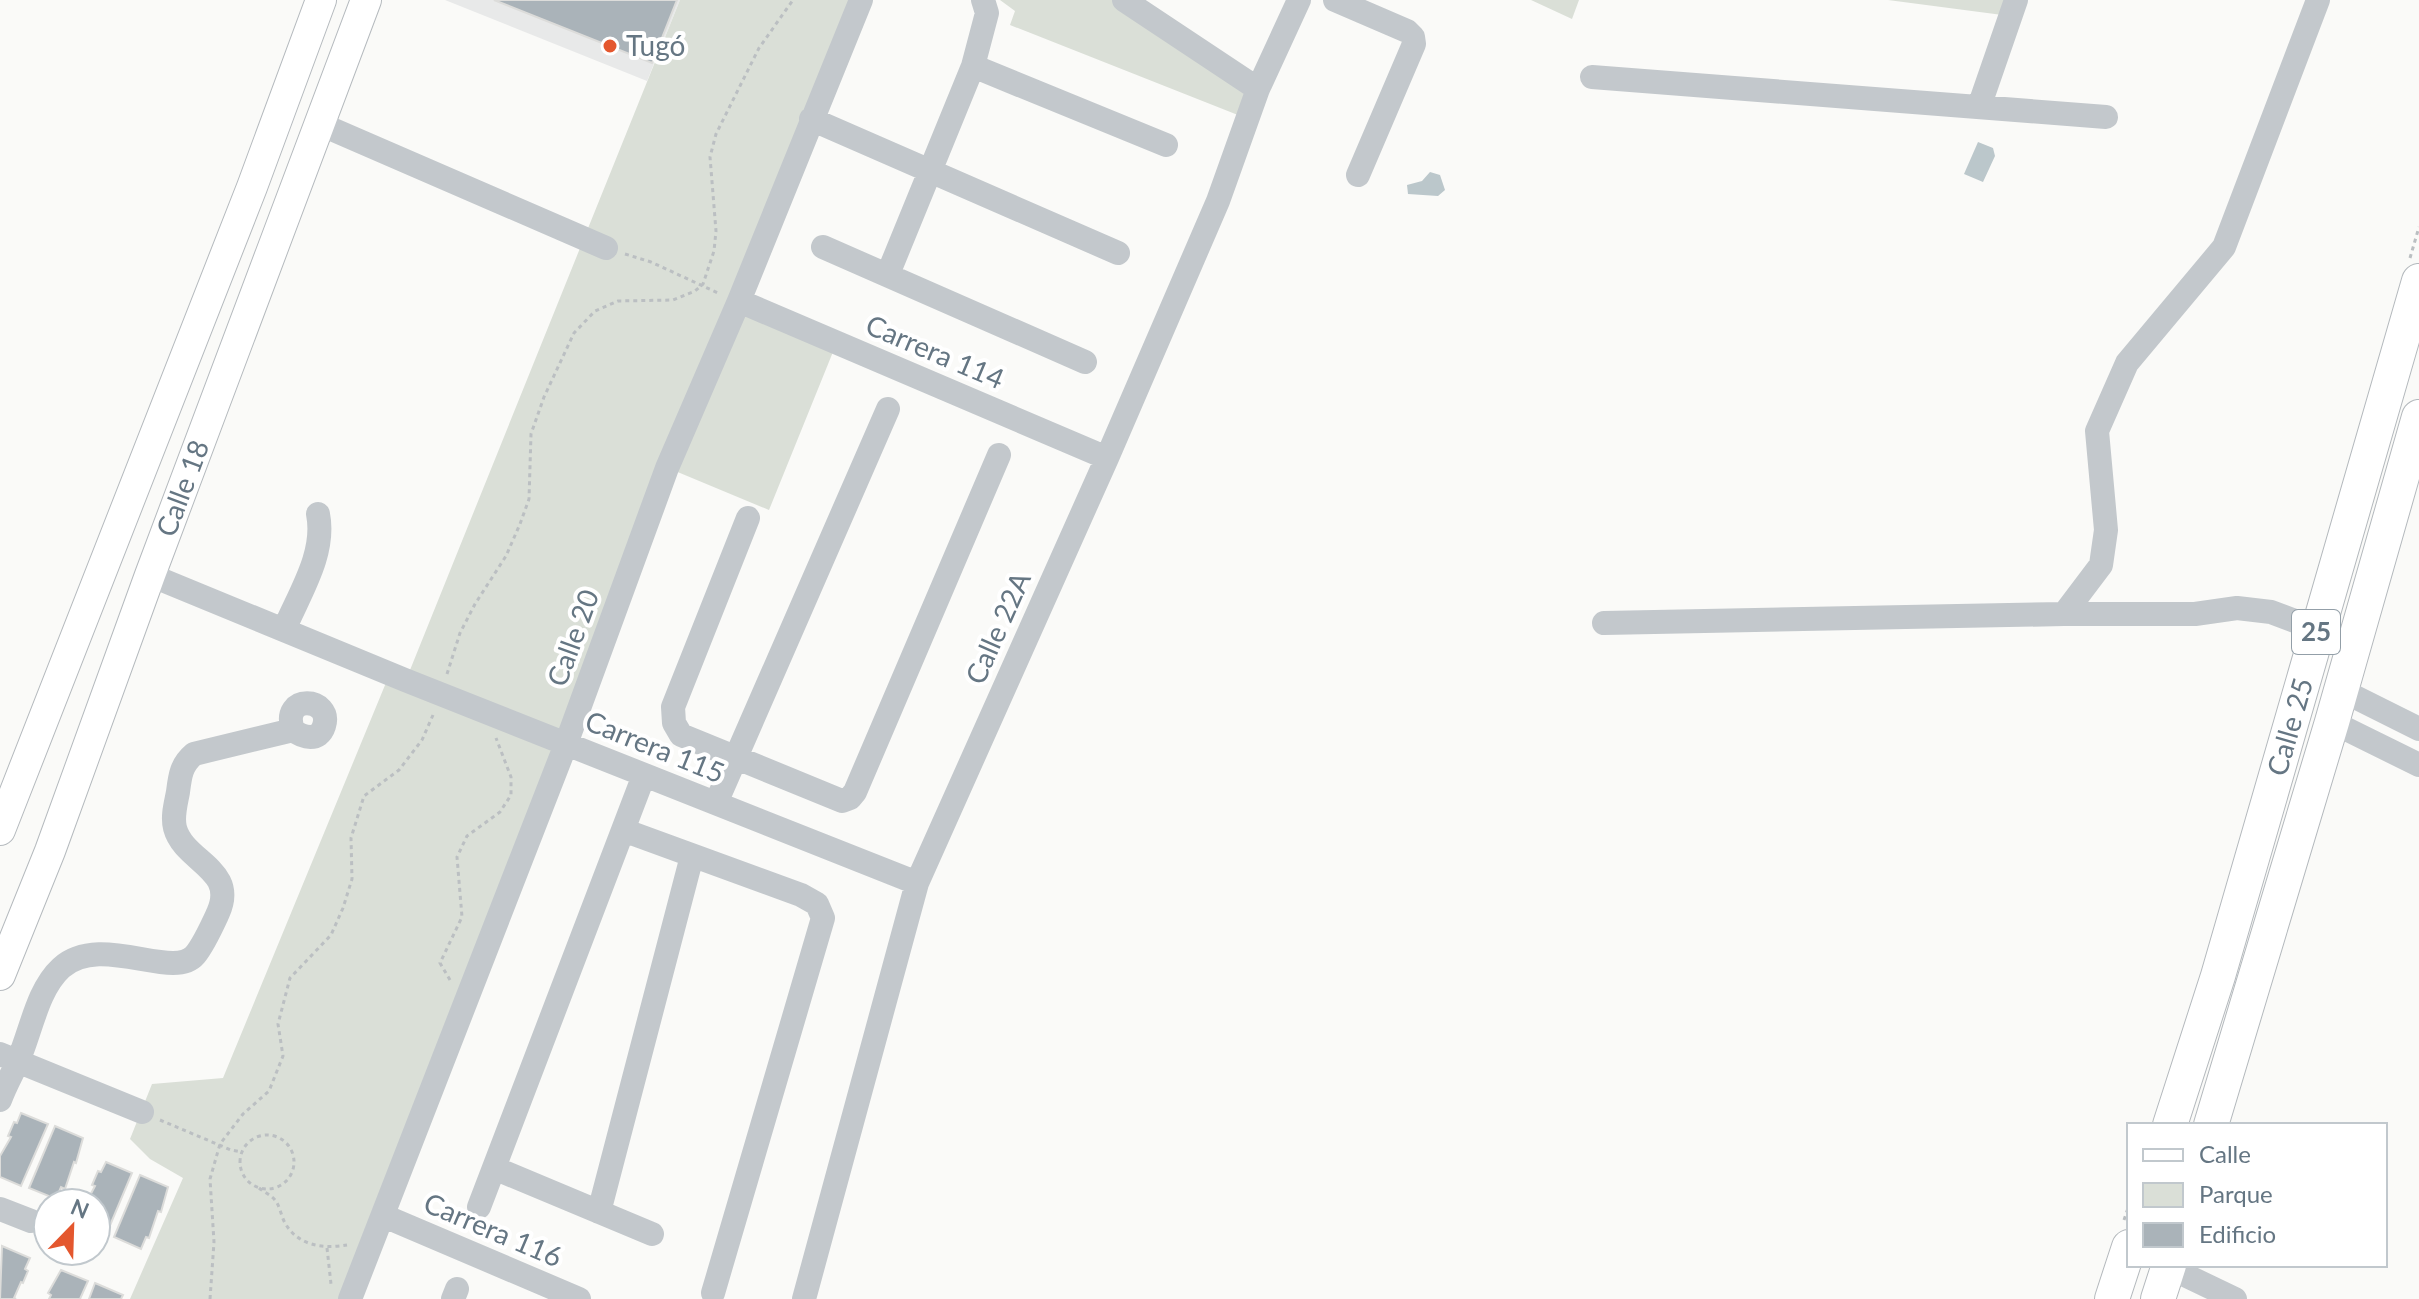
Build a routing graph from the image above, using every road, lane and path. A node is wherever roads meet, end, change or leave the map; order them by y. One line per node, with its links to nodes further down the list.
1 (321, 0): 49 (main road, Calle 18)
2 (366, 0): 17 (main road, Calle 18)
3 (793, 0): 26 (path)
4 (861, 0): 16 (street, Calle 20)
5 (983, 0): 11 (street)
6 (1124, 0): 13 (street)
7 (1299, 0): 13 (street, Calle 22A)
8 (1335, 0): 20 (street)
9 (2016, 0): 14 (street)
10 (2318, 0): 36 (street)
11 (973, 66): 18 (street); 19 (street)
12 (1592, 77): 14 (street)
13 (1258, 89): 32 (street, Calle 22A)
14 (1979, 107): 15 (street)
15 (2106, 117)
16 (811, 119): 19 (street); 27 (street, Calle 20)
17 (320, 124): 22 (street); 35 (main road, Calle 18)
18 (1166, 145)
19 (929, 170): 23 (street); 24 (street)
20 (1358, 175)
21 (823, 247): 24 (street)
22 (606, 248): 26 (path)
23 (1118, 253)
24 (888, 274): 28 (street)
25 (2419, 281): 38 (highway, Calle 25 / 25)
26 (703, 284): 27 (path); 40 (path)
27 (739, 301): 32 (street, Carrera 114); 45 (street, Calle 20)
28 (1085, 362)
29 (888, 409): 46 (street)
30 (2419, 417): 41 (highway, Calle 25 / 25)
31 (999, 455): 46 (street)
32 (1107, 458): 54 (street, Calle 22A)
33 (318, 514): 39 (street)
34 (748, 518): 46 (street)
35 (150, 575): 39 (street, Carrera 115); 55 (main road, Calle 18)
36 (2064, 614): 37 (street); 38 (street)
37 (1604, 623)
38 (2316, 629): 60 (highway, Calle 25 / 25)
39 (284, 630): 40 (street, Carrera 115)
40 (441, 694): 42 (street, Carrera 115); 62 (path)
41 (2336, 706): 43 (street); 47 (street); 61 (highway, Calle 25 / 25)
42 (503, 719): 45 (street, Carrera 115); 56 (path)
43 (2419, 729)
44 (293, 730): 57 (street)
45 (566, 744): 48 (street, Carrera 115); 56 (street, Calle 20)
46 (735, 758): 50 (street)
47 (2419, 765)
48 (644, 775): 50 (street, Carrera 115); 52 (street)
49 (6, 794): 51 (main road, Calle 18)
50 (716, 803): 54 (street, Carrera 115)
51 (0, 830)
52 (623, 830): 53 (street); 64 (street)
53 (692, 856): 68 (street); 75 (street)
54 (917, 883): 79 (street, Calle 22A)
55 (0, 975)
56 (468, 996): 69 (street, Calle 20)
57 (9, 1058): 58 (street); 59 (street)
58 (0, 1100)
59 (142, 1112): 62 (path)
60 (2171, 1123)
61 (2212, 1123)
62 (220, 1144): 63 (path); 77 (path)
63 (242, 1152): 65 (path); 65 (path)
64 (494, 1168): 66 (street); 68 (street)
65 (259, 1187): 76 (path)
66 (479, 1207)
67 (0, 1209): 70 (street)
68 (599, 1212): 71 (street)
69 (384, 1216): 76 (street, Calle 20); 78 (street, Carrera 116)
70 (31, 1221)
71 (652, 1234)
72 (2127, 1253): 80 (highway)
73 (2169, 1267): 81 (highway)
74 (2171, 1267): 82 (street)
75 (713, 1293)
76 (340, 1295)
77 (210, 1299)
78 (579, 1299)
79 (804, 1299)
80 (2112, 1299)
81 (2158, 1299)
82 (2235, 1299)

